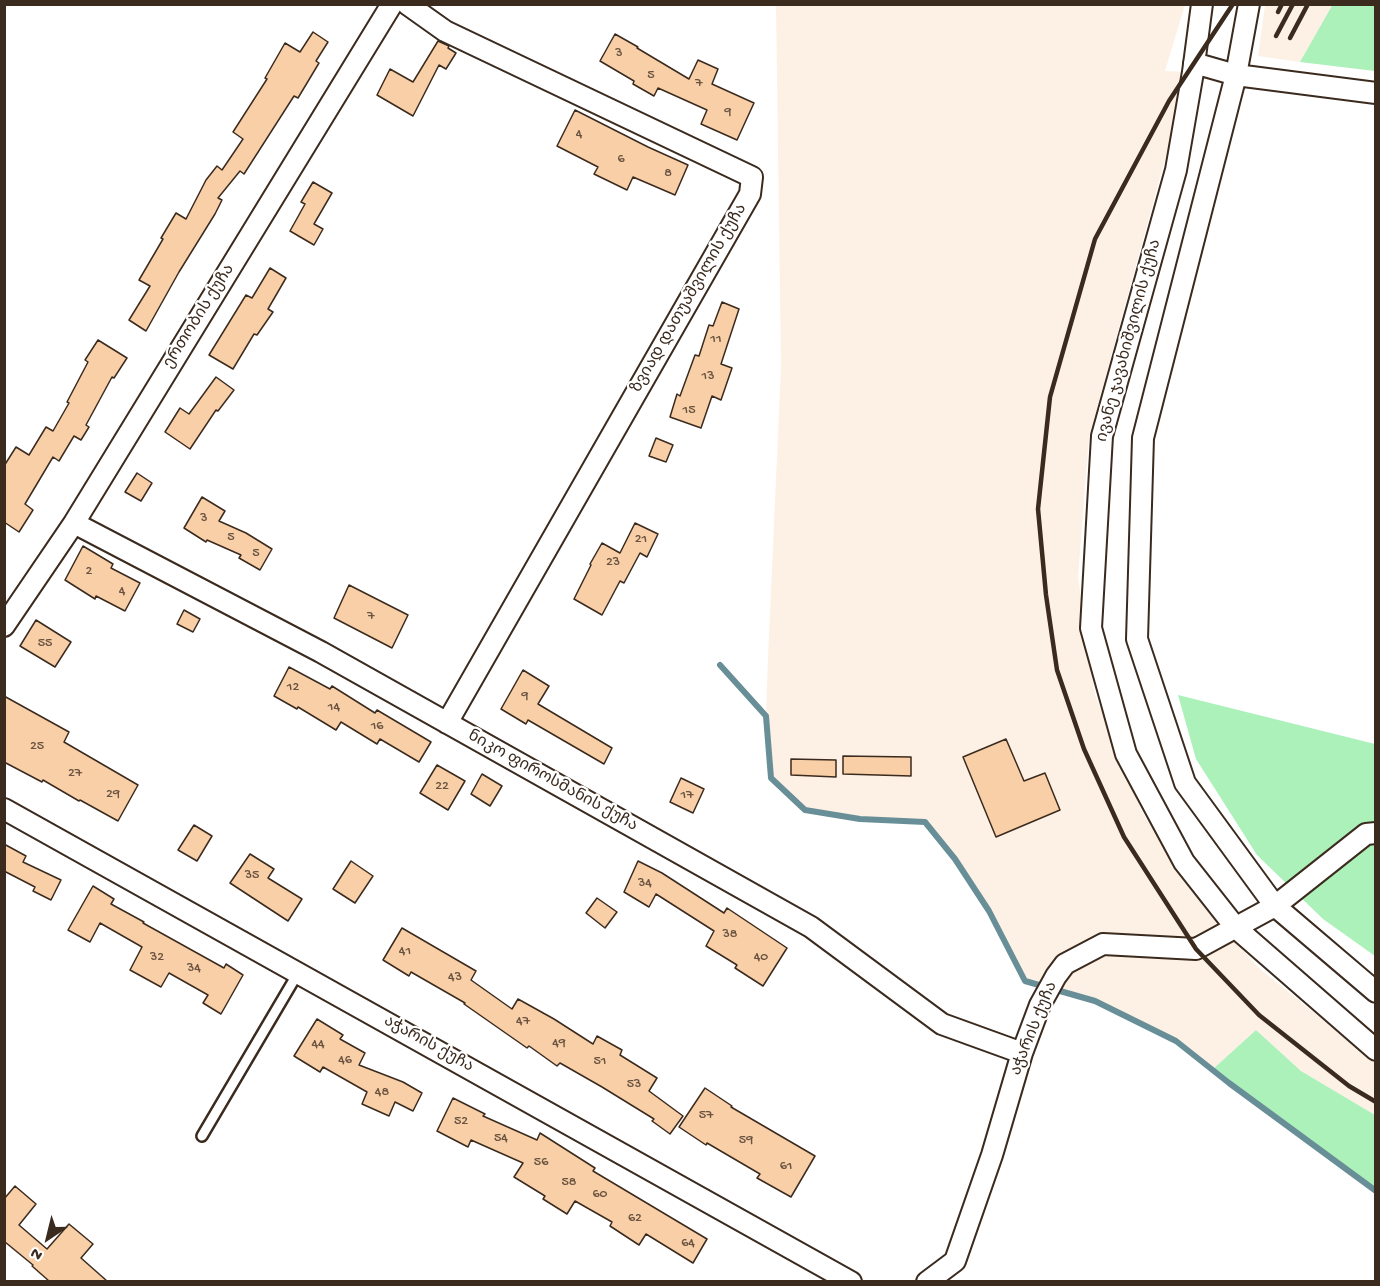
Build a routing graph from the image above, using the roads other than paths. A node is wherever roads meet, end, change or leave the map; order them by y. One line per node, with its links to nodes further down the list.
1 (392, 4): 8 (street, ერთობის ქუჩა)
2 (407, 4): 10 (street, ზვიად დათუაშვილის ქუჩა)
3 (1202, 4): 5 (street, ივანე ჯავახიშვილის ქუჩა)
4 (1249, 4): 6 (street)
5 (1194, 63): 6 (street); 14 (street, ივანე ჯავახიშვილის ქუჩა)
6 (1236, 75): 7 (street); 13 (street)
7 (1376, 93)
8 (74, 523): 9 (street, ერთობის ქუჩა); 10 (street, ნიკო ფიროსმანის ქუჩა)
9 (4, 627)
10 (447, 723): 18 (street, ნიკო ფიროსმანის ქუჩა)
11 (4, 809): 15 (street, აჭარის ქუჩა)
12 (1376, 833): 13 (street, აჭარის ქუჩა)
13 (1275, 906): 14 (street, აჭარის ქუჩა); 16 (street)
14 (1236, 928): 17 (street, ივანე ჯავახიშვილის ქუჩა); 18 (street, აჭარის ქუჩა)
15 (298, 973): 19 (lane); 20 (street, აჭარის ქუჩა)
16 (1376, 992)
17 (1376, 1050)
18 (1022, 1053): 22 (street, აჭარის ქუჩა)
19 (202, 1136)
20 (827, 1275): 21 (street, აჭარის ქუჩა)
21 (852, 1281)
22 (927, 1281)

